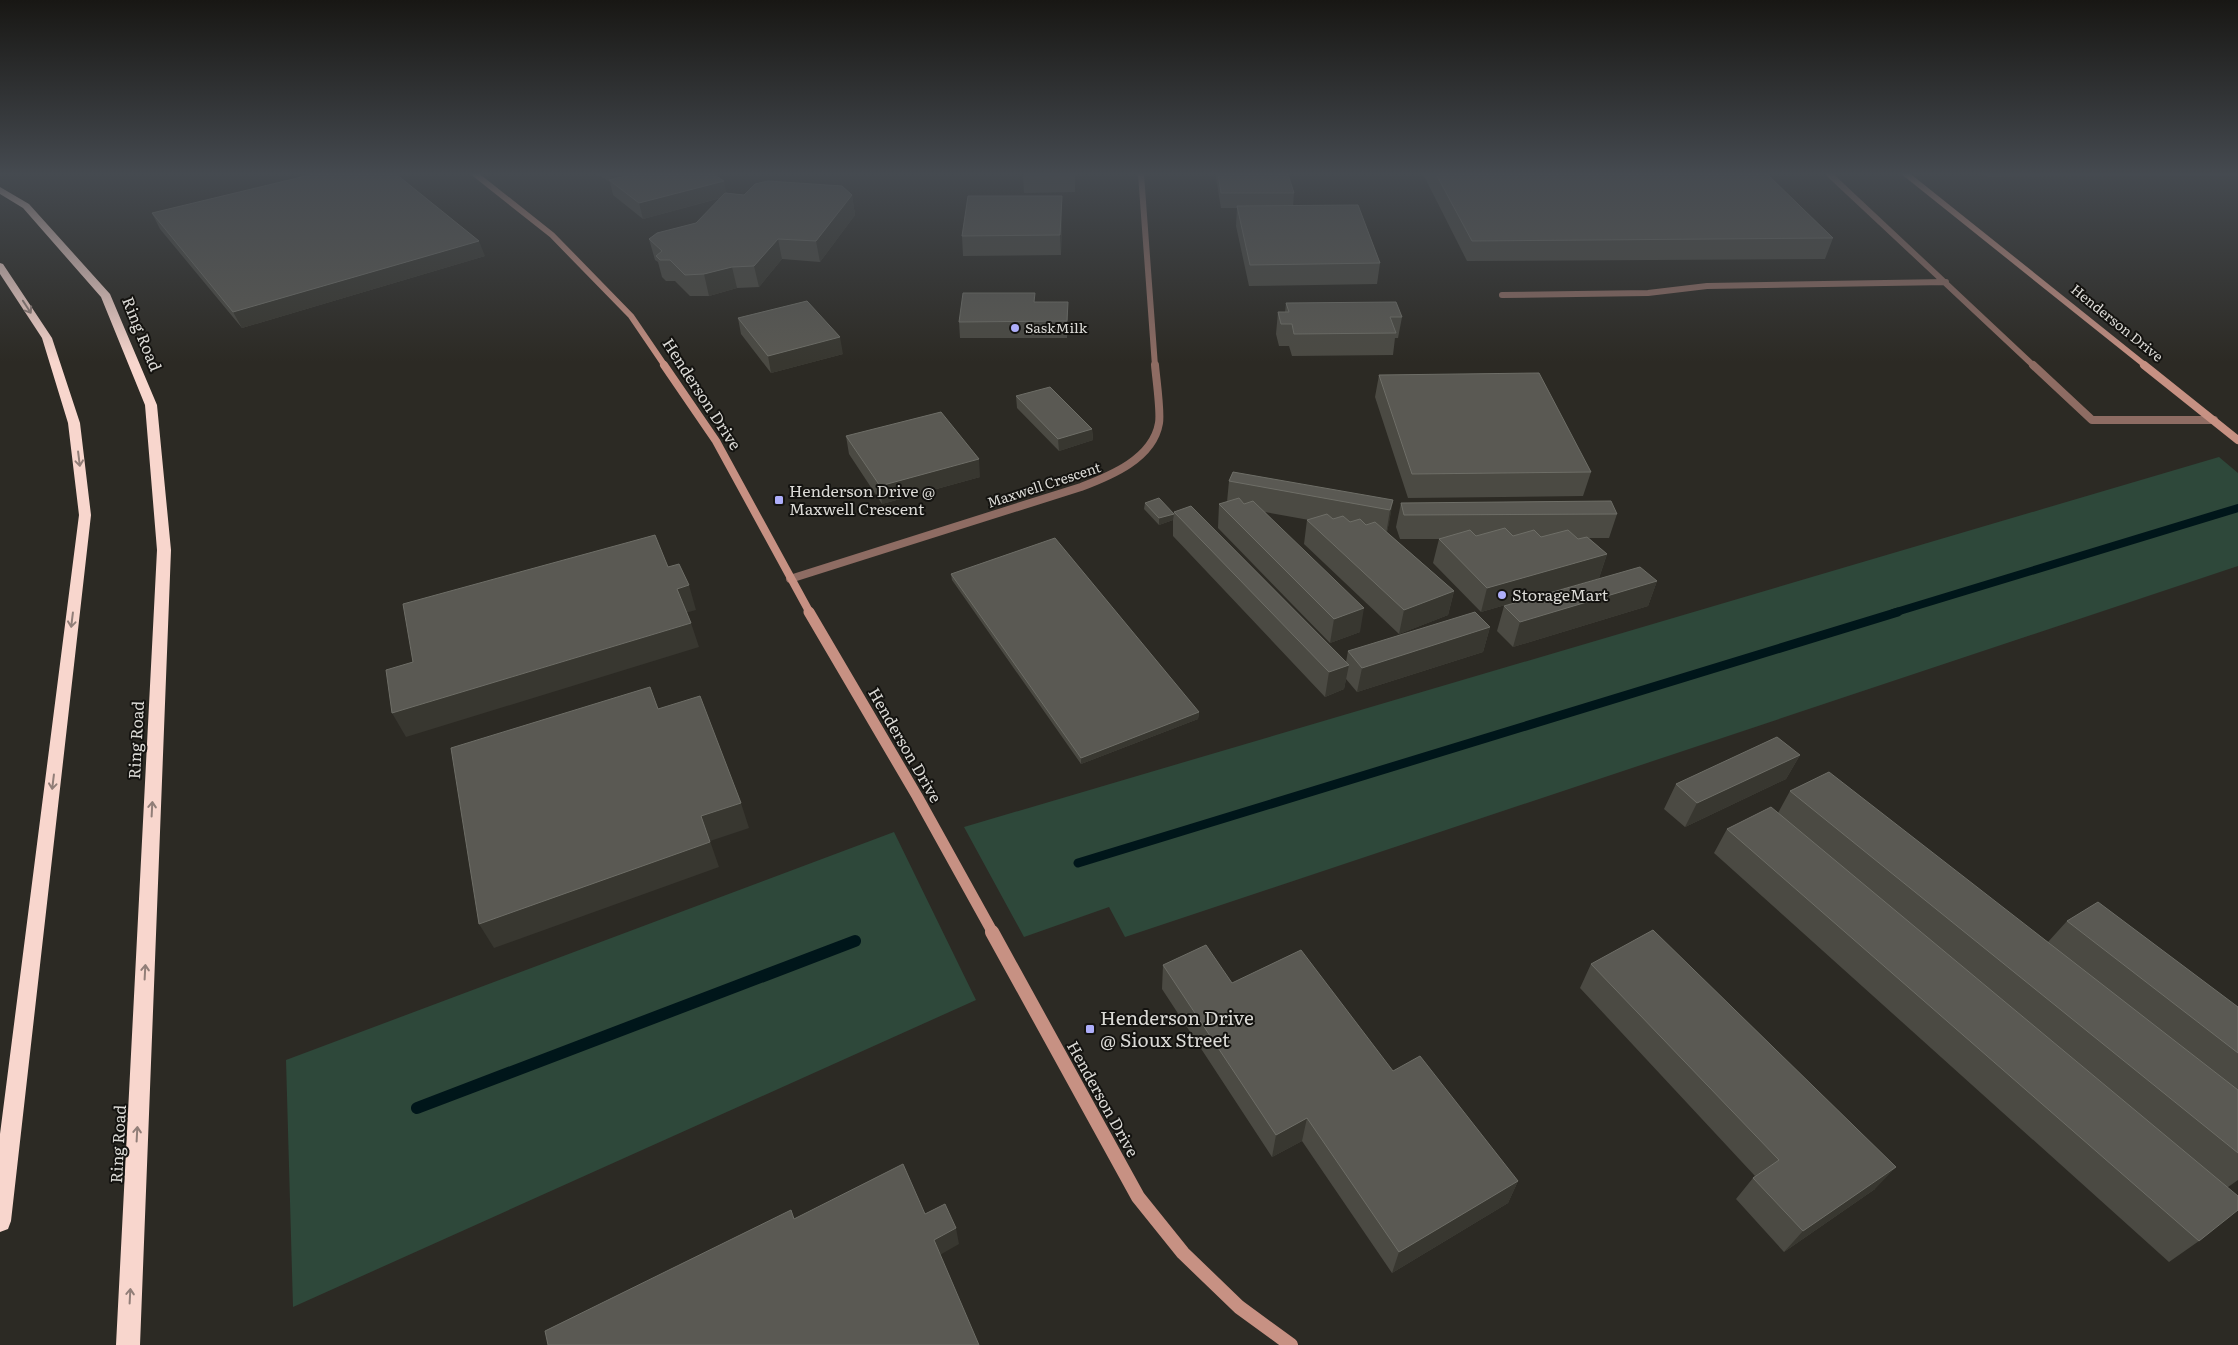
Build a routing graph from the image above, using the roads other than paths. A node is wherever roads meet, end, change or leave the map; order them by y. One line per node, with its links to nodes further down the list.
1 (53, 237): 13 (highway, Ring Road, one-way to 1)
2 (554, 237): 11 (street, Henderson Drive)
3 (1146, 237): 11 (street, Maxwell Crescent)
4 (1897, 237): 7 (street)
5 (1985, 237): 9 (street, Henderson Drive)
6 (0, 266): 12 (highway, one-way to 12)
7 (1946, 282): 8 (street); 9 (street)
8 (1502, 295)
9 (2214, 420): 10 (street, Henderson Drive)
10 (2238, 440)
11 (790, 579): 14 (street, Henderson Drive)
12 (0, 1221)
13 (128, 1345)
14 (1291, 1345)

